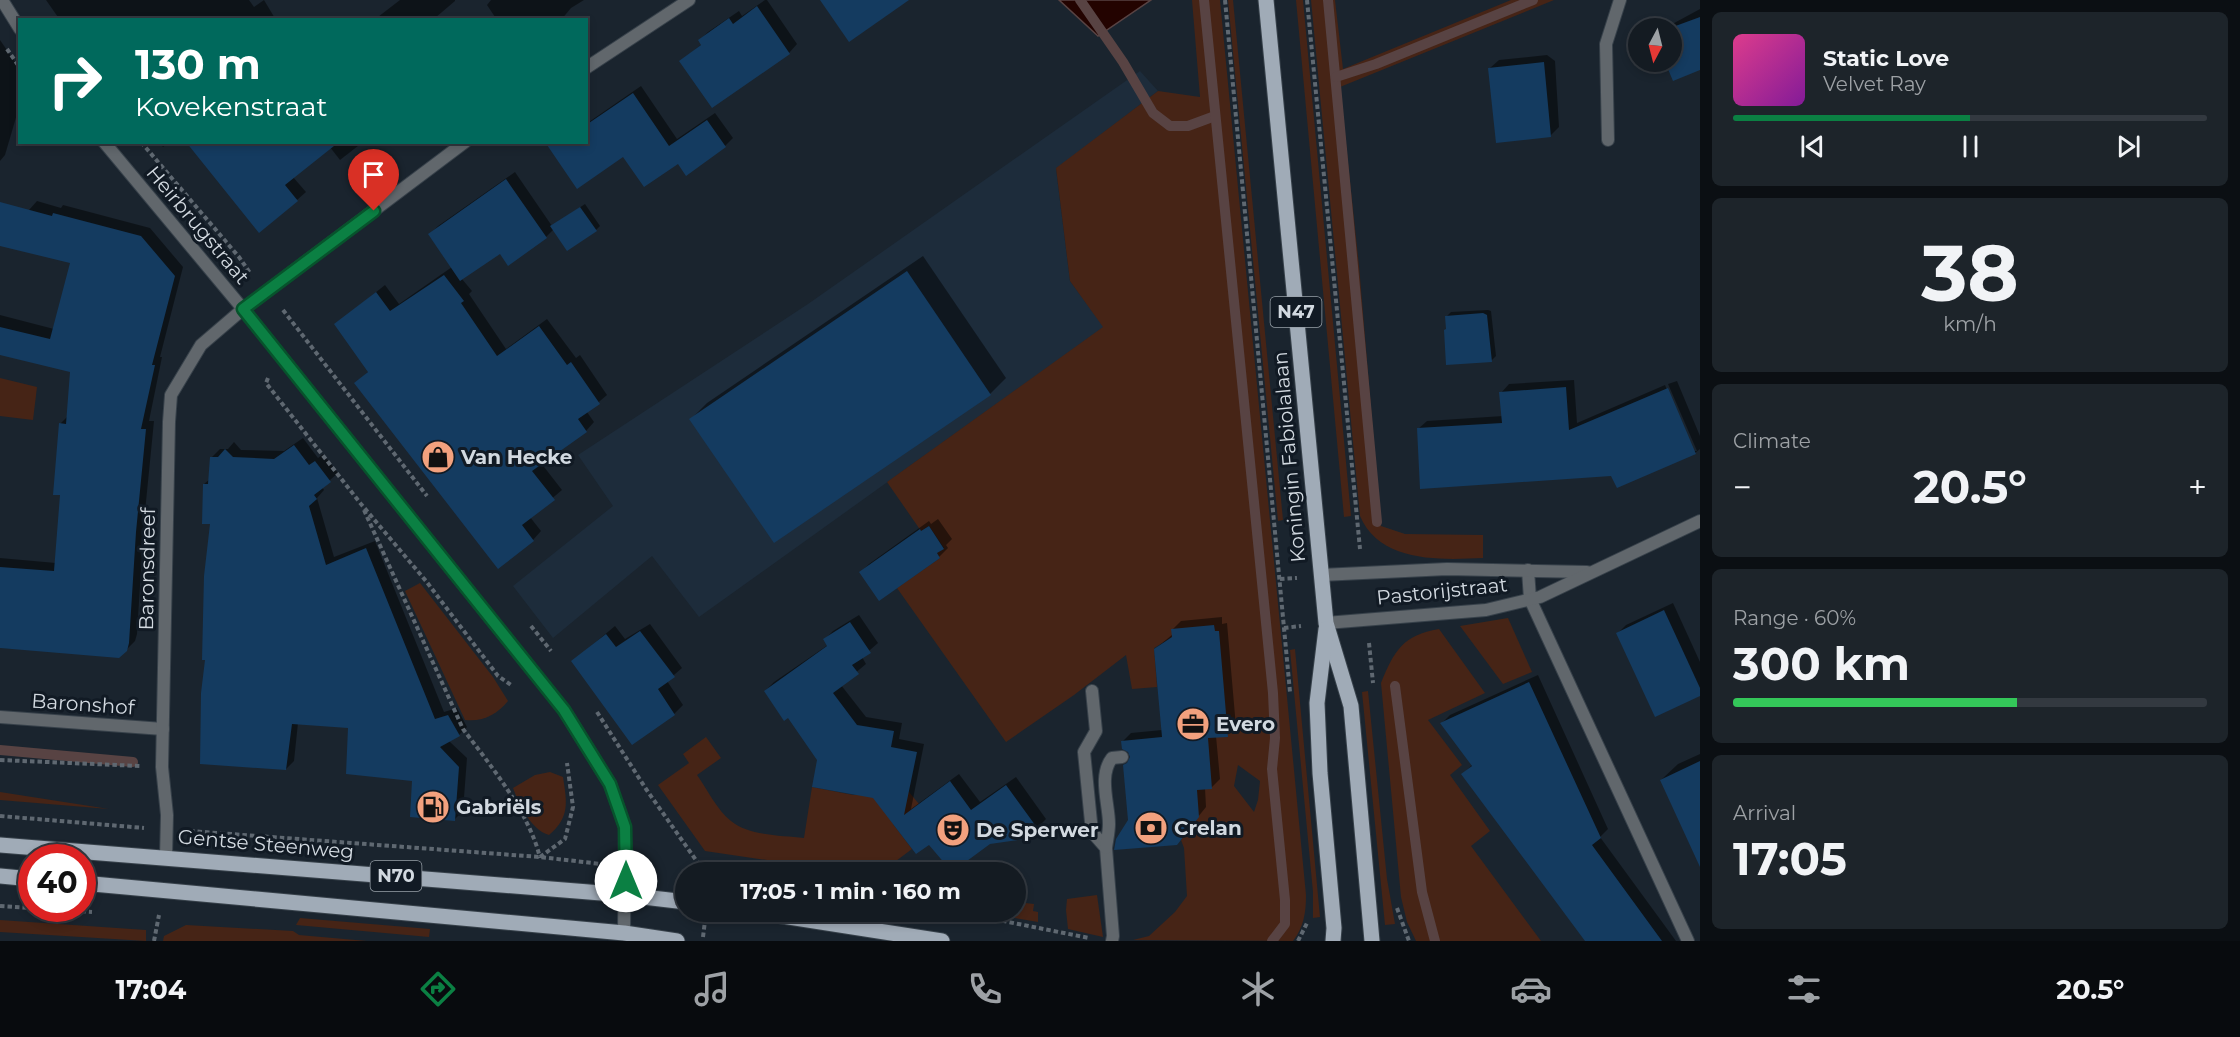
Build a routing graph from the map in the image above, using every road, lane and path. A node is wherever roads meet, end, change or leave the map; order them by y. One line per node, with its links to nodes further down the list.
1 (2, 0): 7 (street)
2 (689, 0): 10 (street)
3 (1225, 0): 24 (path)
4 (1266, 0): 20 (main road, Koningin Fabiolalaan / N47)
5 (1307, 0): 19 (path)
6 (1620, 0): 11 (street)
7 (18, 26)
8 (6, 49): 9 (path)
9 (18, 65)
10 (588, 67)
11 (1608, 140)
12 (106, 144): 14 (street, Heirbrugstraat)
13 (462, 144): 14 (street, Baronsdreef)
14 (243, 309): 26 (street, Baronsdreef); 42 (street, Heirbrugstraat)
15 (362, 504): 37 (path)
16 (1700, 521): 18 (street, Pastorijstraat)
17 (1528, 570): 18 (street, Pastorijstraat); 19 (street, Pastorijstraat); 21 (street)
18 (1592, 572): 21 (street, Pastorijstraat)
19 (1362, 573): 20 (street, Pastorijstraat)
20 (1321, 576): 22 (main road, Koningin Fabiolalaan / N47)
21 (1530, 599): 22 (street, Pastorijstraat); 59 (street)
22 (1326, 623): 57 (main road, Koningin Fabiolalaan / N47); 58 (main road, Koningin Fabiolalaan / N47)
23 (1092, 691): 35 (street)
24 (1291, 697)
25 (0, 717): 26 (street, Baronshof)
26 (163, 729): 30 (street, Baronsdreef)
27 (565, 757): 37 (path)
28 (1122, 757): 35 (street)
29 (0, 760): 30 (path)
30 (162, 767): 33 (street, Baronsdreef)
31 (646, 789): 38 (path)
32 (0, 816): 33 (path)
33 (166, 829): 36 (street, Baronsdreef); 37 (path)
34 (0, 845): 36 (main road, N70)
35 (1106, 848): 55 (street)
36 (166, 857): 42 (main road, Gentse Steenweg / N70)
37 (540, 857)
38 (697, 862)
39 (0, 876): 40 (main road)
40 (18, 878)
41 (96, 884): 50 (main road, N70)
42 (626, 895): 43 (main road, Gentse Steenweg / N70); 50 (street, Heirbrugstraat)
43 (675, 901)
44 (0, 906): 45 (path)
45 (18, 907)
46 (1309, 919): 56 (path)
47 (705, 922): 53 (path)
48 (825, 922): 54 (main road)
49 (1007, 922): 51 (path)
50 (624, 937): 52 (main road, N70)
51 (1090, 939)
52 (677, 941)
53 (703, 941)
54 (942, 941)
55 (1112, 941)
56 (1298, 941)
57 (1333, 941)
58 (1372, 941)
59 (1688, 941)

